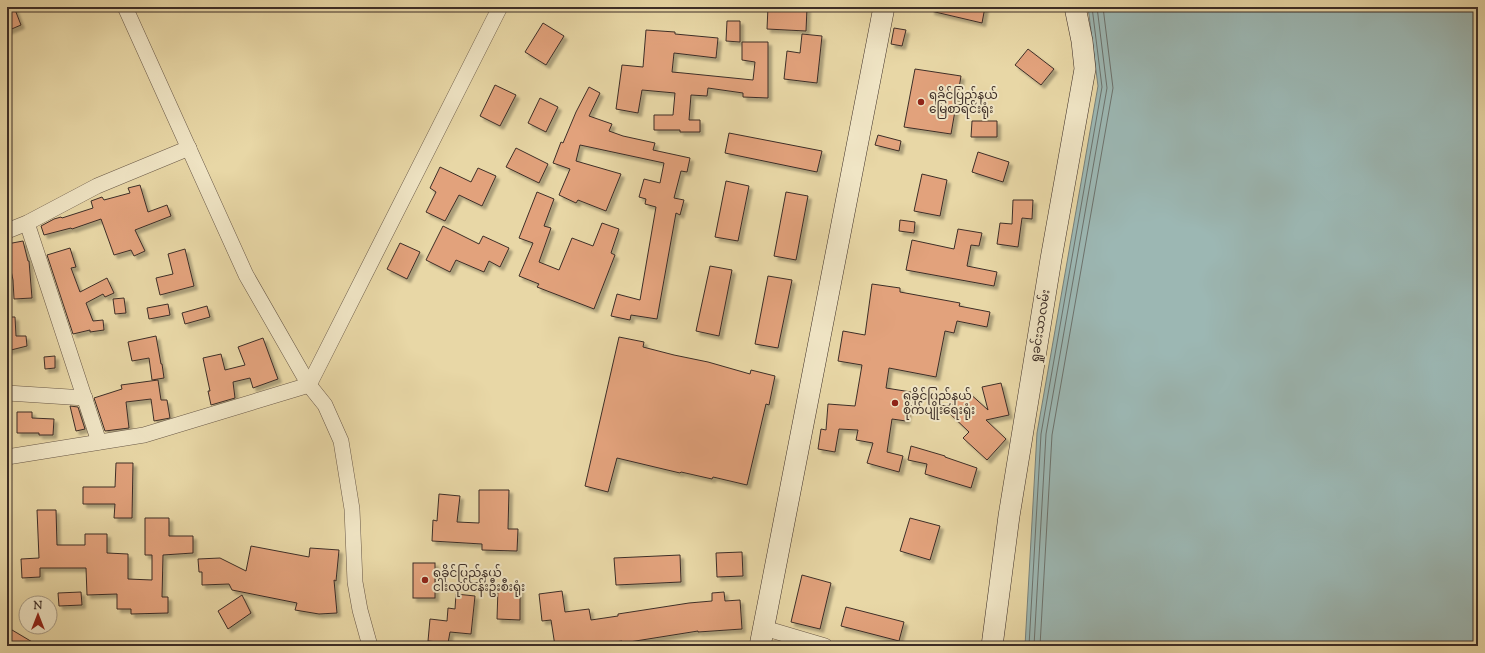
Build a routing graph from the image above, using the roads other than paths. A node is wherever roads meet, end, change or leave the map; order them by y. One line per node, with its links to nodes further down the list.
1 (125, 7): 5 (street)
2 (500, 7): 8 (street)
3 (884, 7): 13 (street)
4 (1075, 7): 16 (street, ရှုခင်းသာလမ်း)
5 (189, 148): 6 (street); 8 (street)
6 (27, 222): 7 (street); 10 (street)
7 (7, 231)
8 (309, 385): 11 (street); 14 (street)
9 (7, 393): 10 (street)
10 (85, 398): 11 (street)
11 (99, 442): 12 (street)
12 (7, 457)
13 (762, 637): 15 (street)
14 (370, 646)
15 (825, 646)
16 (992, 646)

